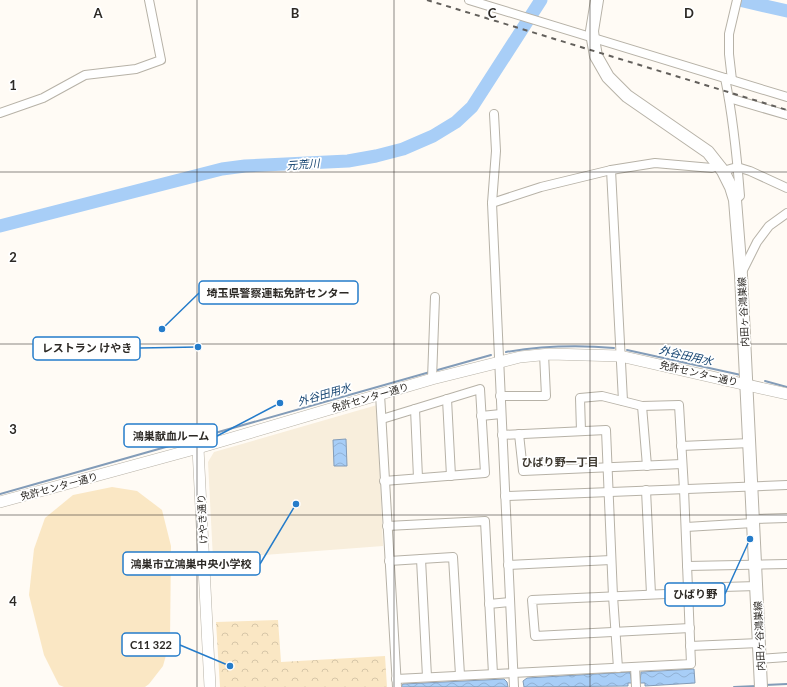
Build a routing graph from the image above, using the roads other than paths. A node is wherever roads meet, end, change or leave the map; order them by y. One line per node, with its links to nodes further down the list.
1 (149, 0): 9 (street)
2 (470, 0): 5 (street)
3 (737, 0): 6 (street)
4 (597, 2): 5 (main road, 内田ヶ谷鴻巣線)
5 (593, 39): 6 (street); 13 (main road, 内田ヶ谷鴻巣線)
6 (728, 79): 7 (street); 8 (street)
7 (787, 97)
8 (729, 98): 11 (street); 12 (street)
9 (0, 113)
10 (494, 114): 17 (street)
11 (787, 115)
12 (737, 167): 13 (street); 15 (street); 16 (street)
13 (721, 168): 14 (street); 16 (main road, 内田ヶ谷鴻巣線)
14 (612, 170): 17 (street); 22 (street)
15 (787, 188)
16 (736, 200): 19 (main road, 内田ヶ谷鴻巣線)
17 (492, 203): 23 (street)
18 (787, 213): 19 (street)
19 (741, 275): 25 (main road, 内田ヶ谷鴻巣線)
20 (435, 297): 24 (street)
21 (544, 354): 22 (street, 免許センター通り); 23 (street, 免許センター通り); 28 (street)
22 (620, 356): 25 (street, 免許センター通り); 30 (street)
23 (499, 361): 24 (street, 免許センター通り); 28 (street)
24 (432, 379): 26 (street, 免許センター通り)
25 (747, 384): 27 (street, 免許センター通り); 39 (main road, 内田ヶ谷鴻巣線)
26 (380, 394): 35 (street); 41 (street, 免許センター通り)
27 (787, 394)
28 (500, 396): 33 (street)
29 (447, 399): 32 (street); 34 (street); 45 (street)
30 (623, 401): 31 (street); 36 (street)
31 (642, 406): 40 (street); 43 (street)
32 (415, 409): 35 (street); 46 (street)
33 (501, 414): 34 (street); 38 (street)
34 (481, 416): 45 (street)
35 (382, 419): 47 (street)
36 (581, 431): 37 (street); 44 (street)
37 (519, 434): 38 (street); 44 (street)
38 (502, 435): 53 (street)
39 (750, 443): 40 (street); 49 (main road, 内田ヶ谷鴻巣線)
40 (681, 446): 42 (street)
41 (198, 448): 54 (street, 免許センター通り); 85 (street, けやき通り)
42 (682, 464): 43 (street); 50 (street)
43 (647, 466): 44 (street)
44 (606, 468): 52 (street)
45 (451, 476): 46 (street)
46 (418, 478): 47 (street)
47 (384, 481): 57 (street)
48 (787, 485): 49 (street)
49 (751, 487): 50 (street); 56 (main road, 内田ヶ谷鴻巣線)
50 (684, 489): 51 (street); 58 (street)
51 (646, 490): 52 (street); 68 (street)
52 (608, 493): 53 (street); 60 (street)
53 (506, 496): 63 (street)
54 (0, 502)
55 (787, 518): 56 (street)
56 (753, 521): 58 (street); 65 (main road, 内田ヶ谷鴻巣線)
57 (387, 526): 61 (street); 71 (street)
58 (686, 526): 64 (street)
59 (421, 559): 61 (street); 82 (street); 83 (street)
60 (611, 560): 63 (street); 69 (street)
61 (389, 561): 84 (street)
62 (787, 564): 65 (street)
63 (508, 565): 70 (street)
64 (687, 566): 65 (street); 67 (street)
65 (756, 566): 66 (main road, 内田ヶ谷鴻巣線)
66 (756, 586): 67 (street); 74 (main road, 内田ヶ谷鴻巣線)
67 (688, 591): 68 (street); 72 (street)
68 (651, 594): 69 (street)
69 (613, 596): 73 (street); 73 (street)
70 (510, 602): 71 (street); 80 (street)
71 (489, 604): 81 (street)
72 (690, 628): 73 (street); 75 (street)
73 (616, 632): 79 (street)
74 (759, 643): 75 (street); 77 (main road, 内田ヶ谷鴻巣線)
75 (690, 646): 78 (street)
76 (787, 657): 77 (street)
77 (760, 659): 88 (main road, 内田ヶ谷鴻巣線)
78 (635, 667): 79 (street); 87 (street)
79 (618, 668): 80 (street)
80 (514, 673): 81 (street); 86 (street)
81 (492, 674): 82 (street)
82 (460, 675): 83 (street)
83 (428, 677): 84 (street)
84 (396, 683)
85 (210, 687)
86 (514, 687)
87 (636, 687)
88 (761, 687)

